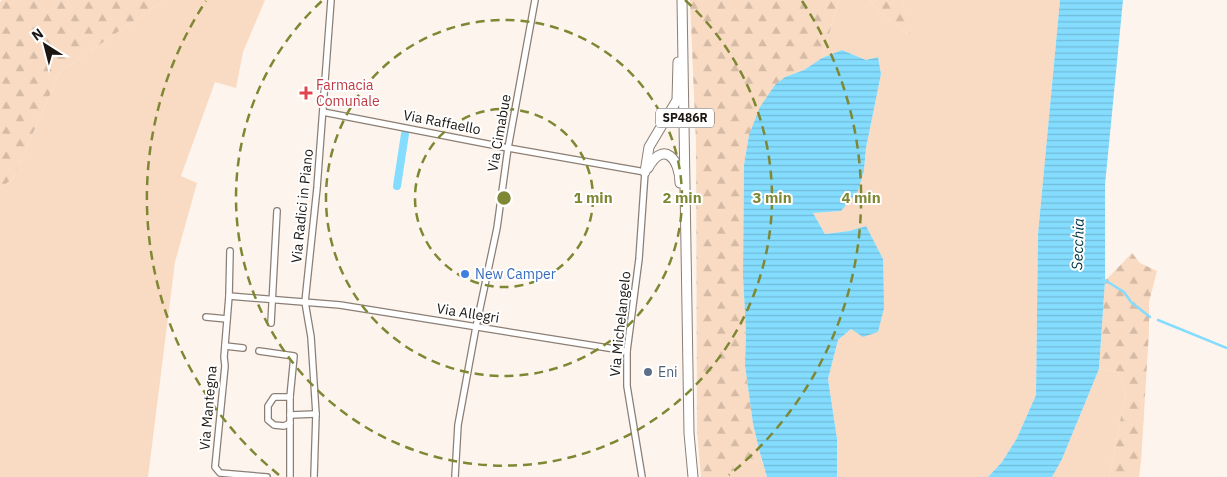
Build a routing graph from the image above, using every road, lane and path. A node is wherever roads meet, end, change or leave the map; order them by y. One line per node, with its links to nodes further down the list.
1 (331, 0): 5 (street, Via Radici in Piano)
2 (536, 0): 6 (street, Via Cimabue)
3 (682, 0): 4 (main road, SP486R)
4 (683, 40): 7 (main road); 9 (main road, SP486R)
5 (323, 112): 6 (street, Via Raffaello); 13 (street, Via Radici in Piano)
6 (508, 148): 7 (street, Via Raffaello); 17 (street, Via Cimabue)
7 (646, 172): 9 (main road); 21 (street, Via Michelangelo)
8 (277, 211): 12 (street)
9 (686, 236): 31 (main road, SP486R)
10 (230, 251): 11 (street, Via Mantegna)
11 (230, 296): 12 (street, Via Allegri); 15 (street, Via Mantegna)
12 (272, 300): 13 (street, Via Allegri); 16 (street)
13 (305, 302): 17 (street, Via Allegri); 23 (street, Via Radici in Piano)
14 (206, 317): 15 (street)
15 (227, 319): 18 (street, Via Mantegna)
16 (271, 323)
17 (476, 327): 21 (street, Via Allegri); 29 (street, Via Cimabue)
18 (225, 346): 19 (street); 26 (street, Via Mantegna)
19 (243, 348)
20 (259, 351): 22 (street)
21 (627, 351): 30 (street, Via Michelangelo)
22 (290, 398): 24 (street); 25 (street)
23 (316, 414): 24 (street); 28 (street, Via Radici in Piano)
24 (290, 416): 25 (street)
25 (290, 423): 27 (street)
26 (267, 477)
27 (290, 477)
28 (314, 477)
29 (455, 477)
30 (642, 477)
31 (693, 477)

